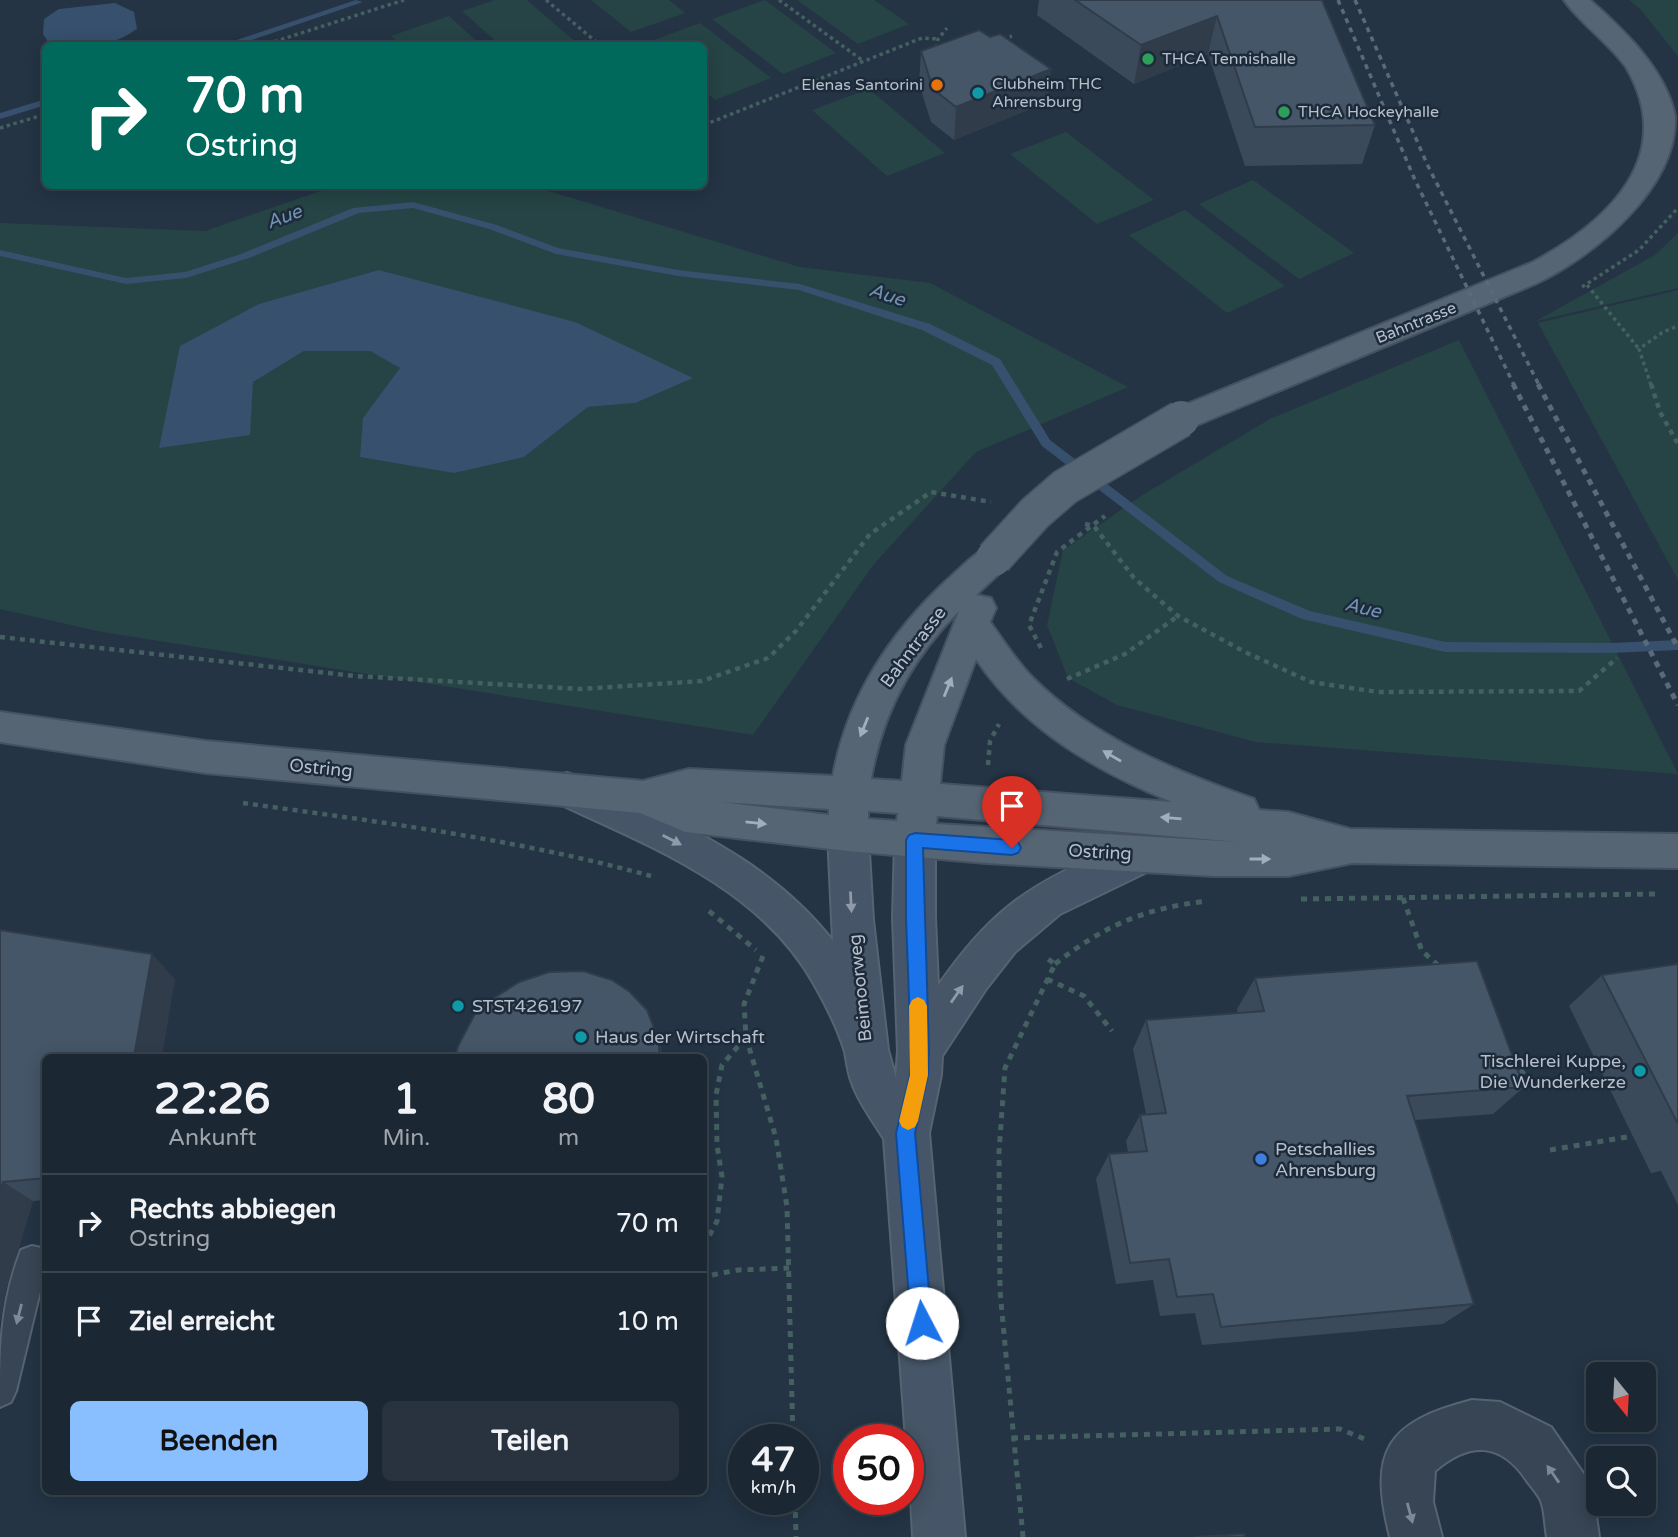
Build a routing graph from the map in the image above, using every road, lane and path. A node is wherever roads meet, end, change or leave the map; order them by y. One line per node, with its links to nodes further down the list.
1 (404, 0): 9 (path)
2 (546, 0): 10 (path)
3 (779, 0): 12 (path)
4 (1576, 0): 23 (main road, Bahntrasse, bridge)
5 (947, 28): 7 (path)
6 (1012, 36): 8 (path)
7 (939, 39): 11 (path); 12 (path)
8 (1000, 40)
9 (273, 42)
10 (596, 42)
11 (936, 52)
12 (863, 60): 14 (path)
13 (42, 115): 15 (path)
14 (707, 124)
15 (0, 128)
16 (1587, 285): 18 (path)
17 (1678, 326): 18 (path)
18 (1639, 349): 19 (path)
19 (1678, 444)
20 (977, 499): 27 (path)
21 (1105, 516): 26 (path, bridge)
22 (1094, 526): 24 (path)
23 (994, 558): 25 (main road, Bahntrasse); 32 (main road, Bahntrasse, one-way to 32)
24 (1178, 616): 28 (path); 29 (path)
25 (973, 625): 29 (main road); 34 (main road, Bahntrasse, one-way to 25)
26 (1029, 625)
27 (0, 637)
28 (1617, 658)
29 (1043, 690): 36 (path); 37 (main road, one-way to 29)
30 (0, 727): 31 (main road, Ostring)
31 (567, 789): 33 (main road, Ostring); 57 (main road, one-way to 57)
32 (848, 793): 33 (main road, Ostring); 34 (main road, Ostring); 38 (main road, Bahntrasse)
33 (643, 797): 38 (main road, Ostring, one-way to 38)
34 (917, 800): 36 (main road, Ostring); 39 (main road, Bahntrasse)
35 (235, 802): 43 (path)
36 (985, 804): 37 (main road, Ostring, one-way to 36)
37 (1288, 829): 40 (main road, Ostring)
38 (848, 834): 39 (main road, Ostring); 57 (main road, Beimoorweg, one-way to 57)
39 (915, 840): 42 (main road, Ostring); 58 (main road, Beimoorweg)
40 (1352, 846): 41 (main road, Ostring); 42 (main road, Ostring, one-way to 40)
41 (1678, 851)
42 (1143, 855): 49 (main road)
43 (657, 878)
44 (1664, 894): 45 (path)
45 (1403, 898): 46 (path); 50 (path)
46 (1297, 900)
47 (1218, 901): 52 (path)
48 (699, 903): 56 (path)
49 (1011, 930): 52 (path); 58 (main road, one-way to 49)
50 (1422, 951): 51 (path); 53 (path)
51 (1426, 962)
52 (1055, 964): 54 (path)
53 (1446, 976)
54 (1047, 979): 55 (path); 70 (path)
55 (1112, 1031)
56 (746, 1037): 64 (path); 66 (path)
57 (866, 1051): 61 (main road, Beimoorweg)
58 (920, 1051): 61 (main road, Beimoorweg)
59 (1510, 1059): 60 (path)
60 (1528, 1078)
61 (906, 1133): 74 (main road, Beimoorweg)
62 (1633, 1136): 63 (path)
63 (1550, 1150)
64 (707, 1240)
65 (42, 1263): 68 (lane, one-way to 68)
66 (789, 1268): 67 (path); 69 (path)
67 (712, 1276)
68 (0, 1391)
69 (793, 1424)
70 (1012, 1438): 71 (path); 75 (path)
71 (1410, 1458): 76 (street, one-way to 76); 77 (street, one-way to 71)
72 (795, 1515): 73 (path)
73 (796, 1537)
74 (939, 1537)
75 (1023, 1537)
76 (1416, 1537)
77 (1573, 1537)

